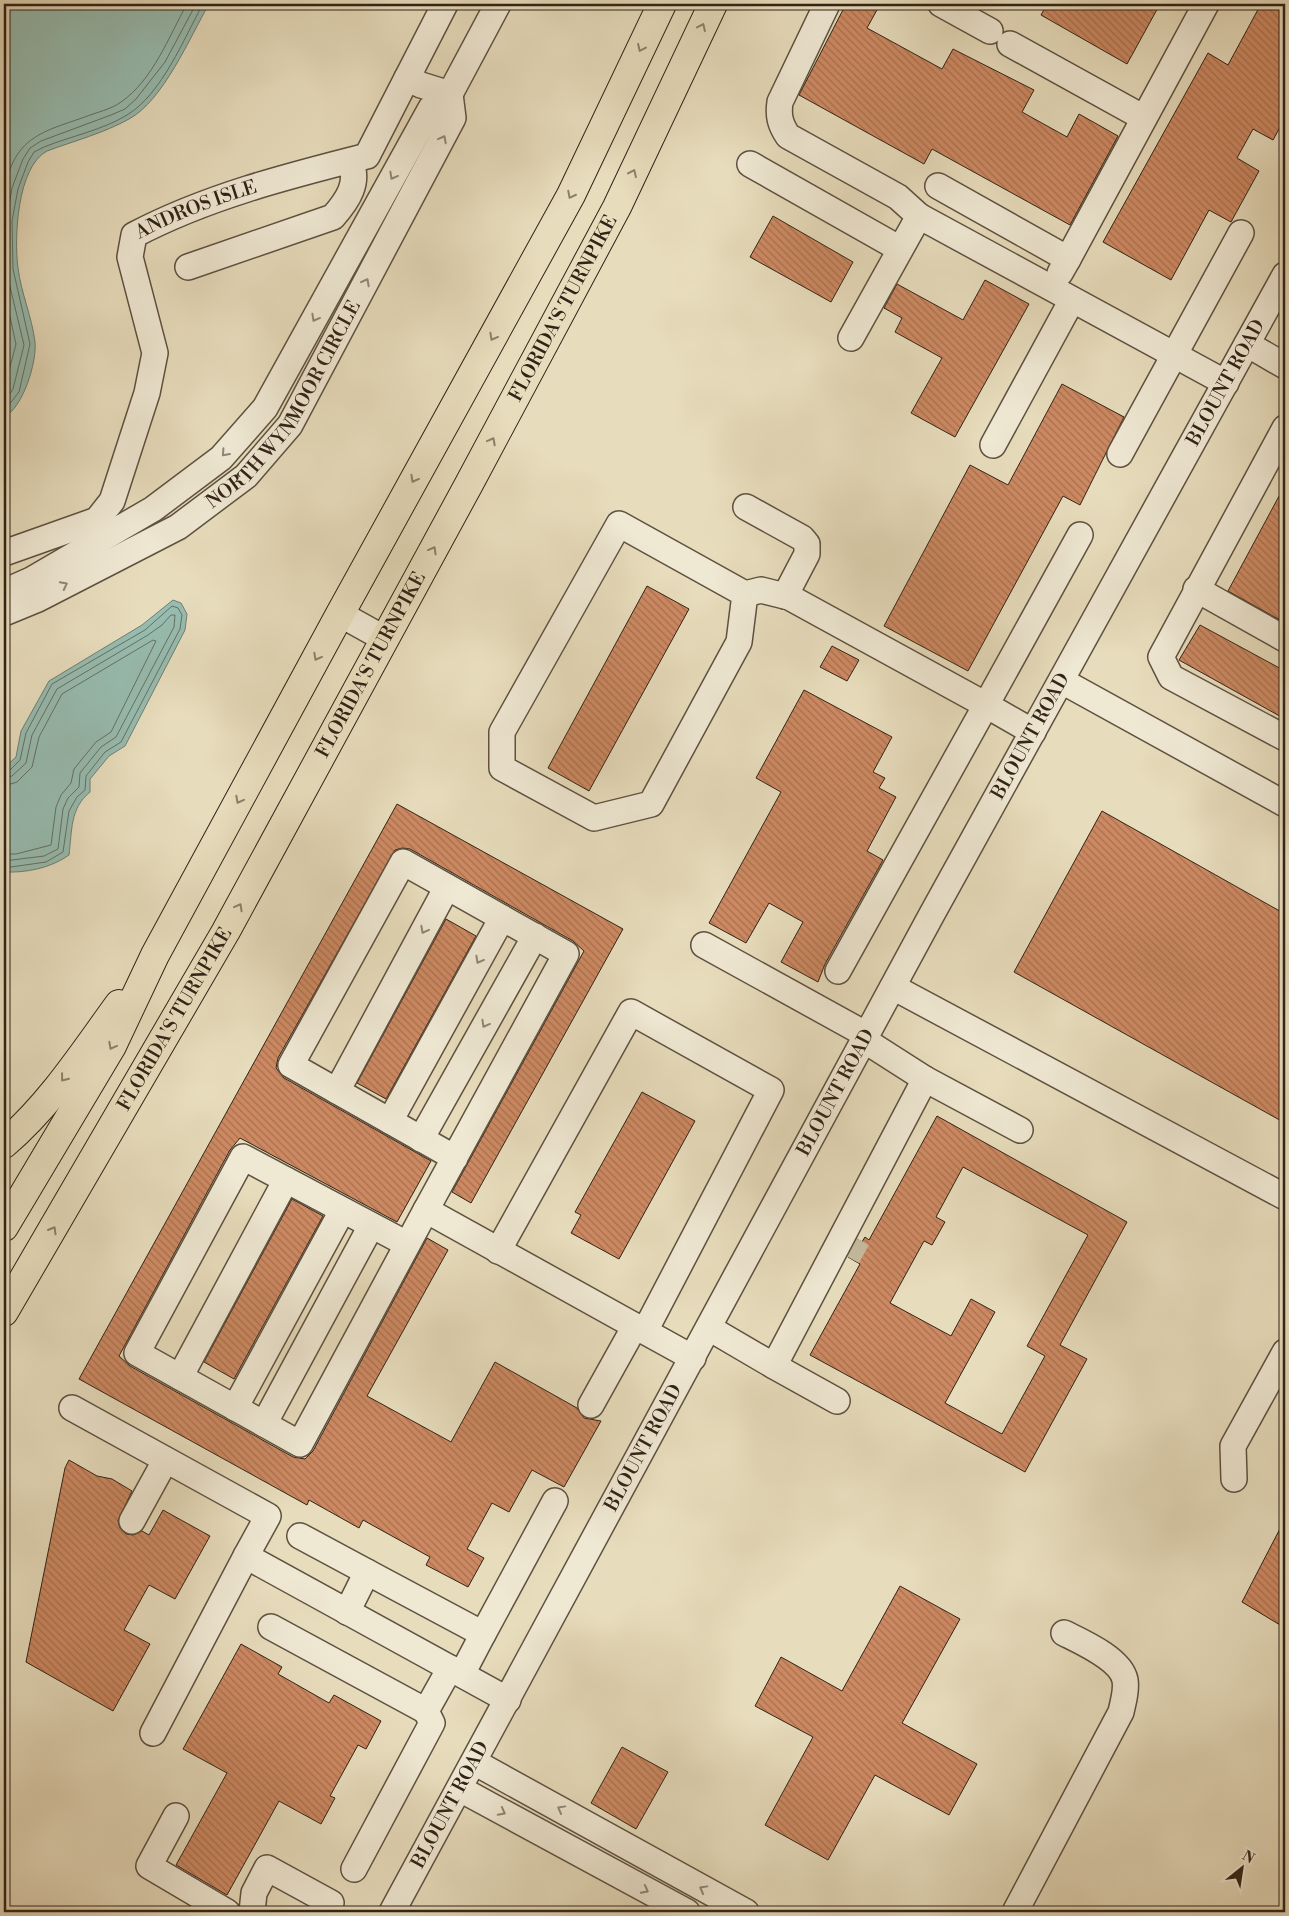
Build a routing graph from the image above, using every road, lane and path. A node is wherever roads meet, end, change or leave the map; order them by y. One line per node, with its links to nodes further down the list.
1 (445, 4): 8 (street, ANDROS ISLE)
2 (498, 4): 9 (street)
3 (662, 4): 38 (highway, one-way to 38)
4 (713, 4): 39 (highway, FLORIDA'S TURNPIKE, one-way to 4)
5 (827, 4): 14 (street)
6 (941, 4): 10 (street)
7 (1206, 4): 10 (street)
8 (408, 78): 9 (street); 11 (street, ANDROS ISLE)
9 (450, 94): 32 (street, NORTH WYNMOOR CIRCLE)
10 (1144, 118): 17 (street)
11 (350, 160): 18 (street); 31 (street, ANDROS ISLE)
12 (750, 164): 16 (street)
13 (938, 186): 17 (street)
14 (919, 216): 16 (street); 20 (street)
15 (1241, 233): 23 (street)
16 (900, 249): 21 (street)
17 (1068, 259): 20 (street)
18 (188, 267)
19 (1285, 275): 22 (street, BLOUNT ROAD)
20 (1062, 294): 23 (street); 27 (street)
21 (851, 338)
22 (1247, 344): 24 (street); 25 (street, BLOUNT ROAD)
23 (1174, 355): 25 (street); 28 (street)
24 (1285, 364)
25 (1226, 383): 41 (street, BLOUNT ROAD)
26 (1285, 428): 33 (street)
27 (993, 444)
28 (1120, 454)
29 (746, 507): 36 (street)
30 (1080, 535): 42 (street)
31 (13, 550): 32 (street, ANDROS ISLE)
32 (34, 589): 34 (street, NORTH WYNMOOR CIRCLE); 37 (street, NORTH WYNMOOR CIRCLE)
33 (1196, 589): 40 (street); 44 (street)
34 (4, 592)
35 (745, 594): 35 (street); 36 (street)
36 (785, 596): 42 (street)
37 (4, 613)
38 (340, 614): 39 (street); 50 (highway, one-way to 50)
39 (385, 638): 71 (highway, FLORIDA'S TURNPIKE, one-way to 39)
40 (1285, 639)
41 (1062, 681): 43 (street, BLOUNT ROAD); 45 (street)
42 (986, 705): 43 (street); 51 (street)
43 (1033, 732): 52 (street, BLOUNT ROAD)
44 (1285, 738)
45 (1285, 804)
46 (447, 887): 47 (street); 55 (street, one-way to 55); 55 (street)
47 (502, 918): 48 (street); 56 (street, one-way to 56)
48 (535, 936): 58 (street, one-way to 58); 60 (street)
49 (704, 945): 53 (street)
50 (155, 955): 59 (highway, one-way to 59); 67 (highway, one-way to 67)
51 (838, 971)
52 (893, 987): 53 (street, BLOUNT ROAD); 62 (street)
53 (865, 1038): 54 (street); 75 (street, BLOUNT ROAD)
54 (925, 1079): 57 (street); 65 (street)
55 (337, 1091): 56 (street)
56 (390, 1121): 58 (street)
57 (1020, 1130)
58 (421, 1139): 60 (street)
59 (4, 1144)
60 (455, 1158): 63 (street)
61 (286, 1180): 64 (street); 79 (street); 79 (street)
62 (1285, 1197)
63 (426, 1210): 68 (street); 69 (street)
64 (342, 1211): 66 (street); 83 (street)
65 (854, 1215): 70 (street); 70 (street)
66 (371, 1226): 68 (street); 84 (street)
67 (4, 1227)
68 (407, 1244): 84 (street)
69 (498, 1250): 74 (street); 74 (street)
70 (844, 1254): 78 (street)
71 (29, 1273): 72 (highway, FLORIDA'S TURNPIKE); 73 (highway)
72 (4, 1312)
73 (4, 1328)
74 (640, 1328): 77 (street); 81 (street)
75 (709, 1328): 77 (street, BLOUNT ROAD); 78 (street)
76 (1285, 1352): 86 (street)
77 (693, 1358): 97 (street, BLOUNT ROAD)
78 (774, 1366): 80 (street)
79 (180, 1377): 83 (street)
80 (838, 1401)
81 (592, 1405)
82 (72, 1408): 85 (street)
83 (235, 1408): 84 (street)
84 (264, 1424)
85 (165, 1461): 88 (street); 90 (street)
86 (1234, 1479)
87 (555, 1501): 95 (street)
88 (132, 1521)
89 (300, 1536): 91 (street)
90 (246, 1556): 92 (street); 99 (street)
91 (367, 1572): 92 (street); 95 (street)
92 (347, 1612): 96 (street)
93 (271, 1627): 98 (street)
94 (1064, 1633): 110 (street)
95 (483, 1634): 96 (street)
96 (456, 1671): 97 (street); 98 (street)
97 (508, 1700): 100 (street, BLOUNT ROAD)
98 (426, 1711): 103 (street)
99 (153, 1733)
100 (474, 1762): 101 (street, BLOUNT ROAD); 109 (street, one-way to 100)
101 (460, 1789): 107 (street, BLOUNT ROAD); 108 (street, one-way to 108)
102 (176, 1816): 105 (street)
103 (354, 1868)
104 (331, 1904): 106 (street)
105 (227, 1912)
106 (252, 1912)
107 (392, 1912)
108 (687, 1912)
109 (746, 1912)
110 (1017, 1912)

